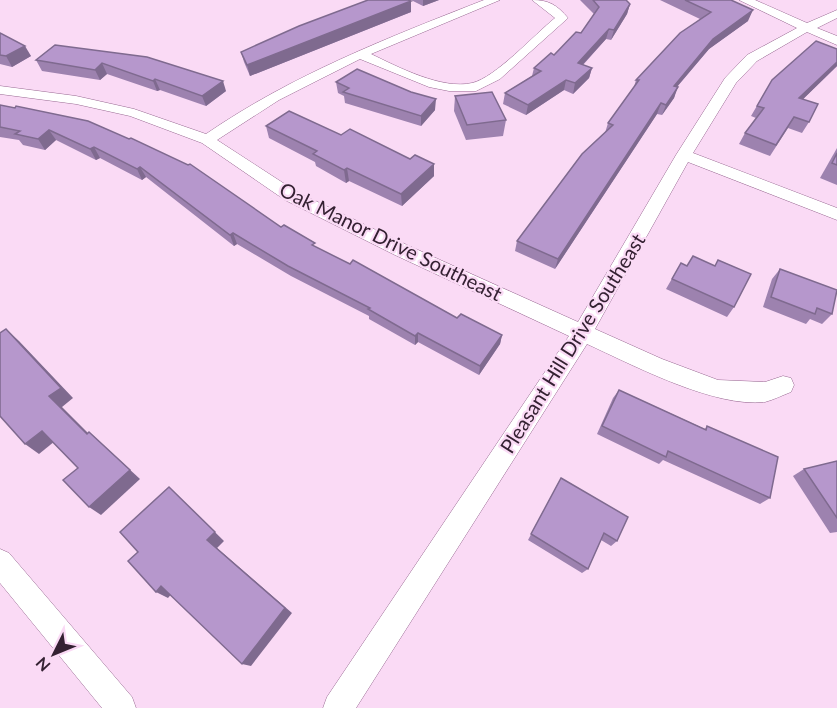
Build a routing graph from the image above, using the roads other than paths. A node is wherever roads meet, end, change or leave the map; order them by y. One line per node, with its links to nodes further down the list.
1 (494, 0): 7 (street)
2 (538, 0): 7 (street)
3 (745, 0): 5 (street)
4 (837, 14): 5 (street, Pleasant Hill Drive Southeast)
5 (806, 27): 6 (street); 10 (street, Pleasant Hill Drive Southeast)
6 (837, 41)
7 (362, 55): 9 (street)
8 (0, 90): 9 (street, Oak Manor Drive Southeast)
9 (207, 140): 12 (street, Oak Manor Drive Southeast)
10 (684, 155): 11 (street); 12 (street, Pleasant Hill Drive Southeast)
11 (837, 214)
12 (584, 332): 13 (street, Oak Manor Drive Southeast); 16 (street, Pleasant Hill Drive Southeast)
13 (783, 385)
14 (0, 562): 15 (street)
15 (121, 708)
16 (338, 708)

